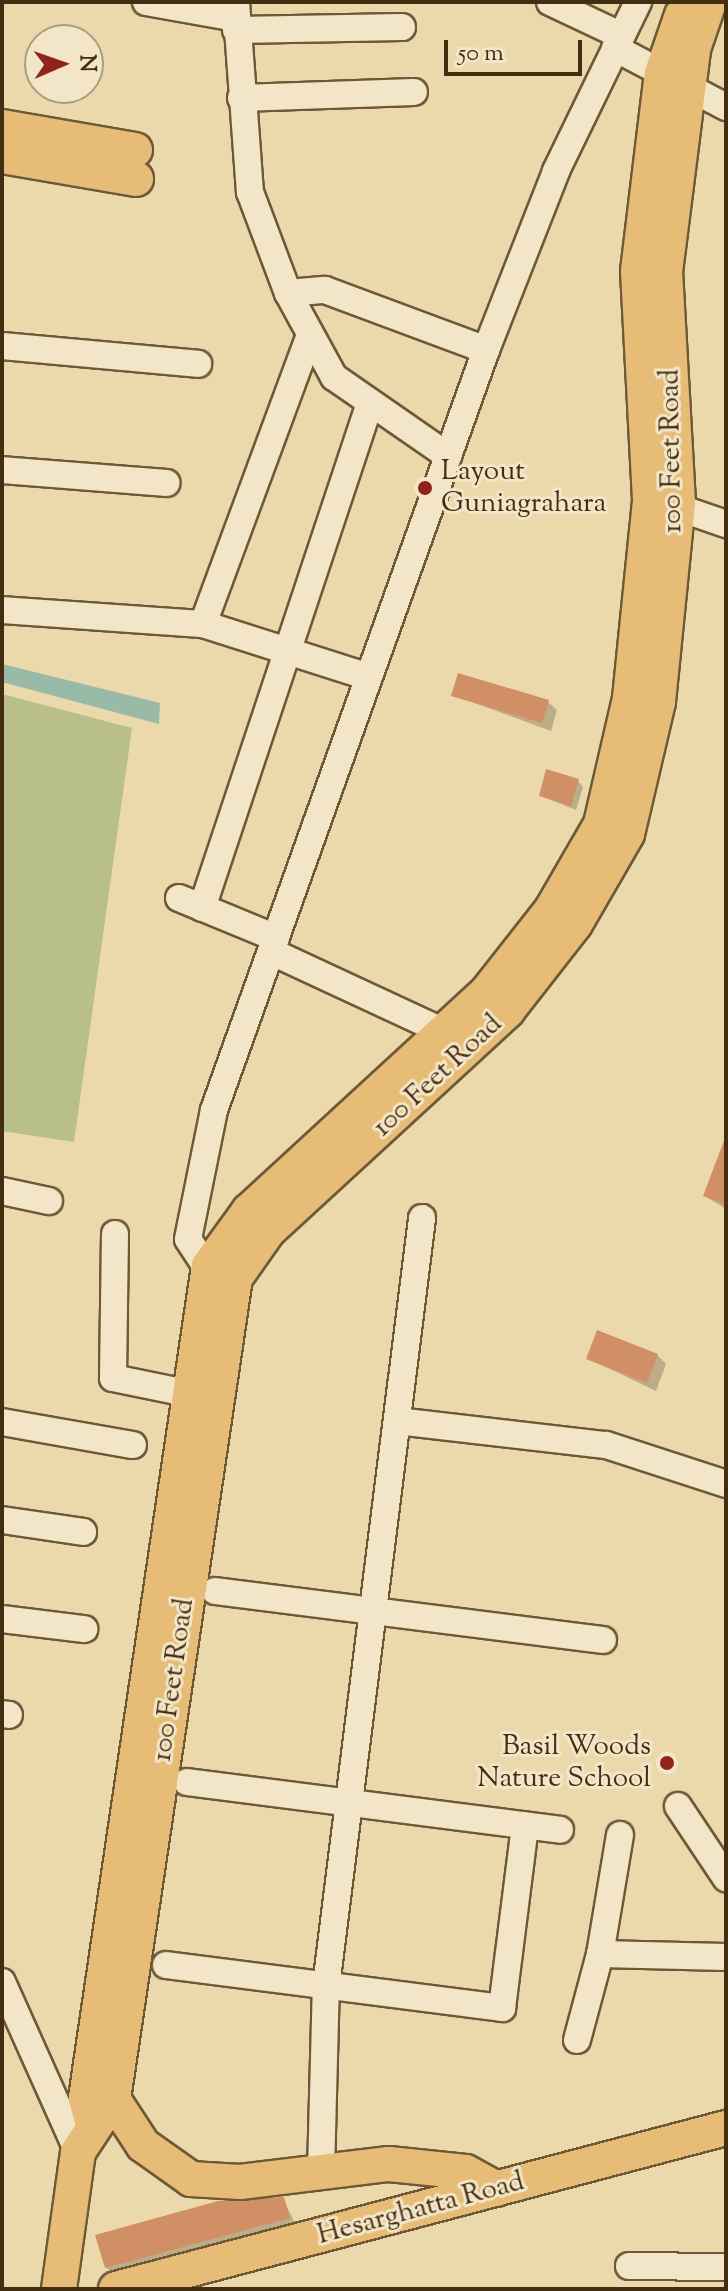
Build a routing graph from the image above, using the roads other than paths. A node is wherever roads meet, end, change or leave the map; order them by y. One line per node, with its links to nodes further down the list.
1 (146, 2): 6 (street)
2 (550, 2): 8 (street)
3 (638, 2): 8 (street)
4 (686, 2): 9 (main road, 100 Feet Road)
5 (709, 2): 9 (main road, 100 Feet Road)
6 (236, 17): 7 (street); 11 (street)
7 (402, 27)
8 (617, 41): 9 (street); 18 (street)
9 (675, 80): 12 (street); 24 (main road, 100 Feet Road)
10 (414, 92): 11 (street)
11 (241, 98): 15 (street)
12 (726, 107)
13 (2, 127): 14 (main road)
14 (2, 156)
15 (288, 293): 16 (street); 18 (street)
16 (309, 338): 20 (street); 27 (street)
17 (2, 346): 19 (street)
18 (486, 350): 21 (street)
19 (198, 364)
20 (370, 403): 21 (street); 28 (street)
21 (448, 456): 29 (street)
22 (2, 470): 23 (street)
23 (166, 483)
24 (664, 502): 25 (street); 31 (main road, 100 Feet Road); 36 (main road, 100 Feet Road)
25 (726, 524)
26 (2, 610): 27 (street)
27 (203, 624): 28 (street)
28 (283, 653): 29 (street); 30 (street)
29 (369, 677): 30 (street)
30 (274, 945): 31 (street); 36 (street)
31 (444, 1032): 36 (main road, 100 Feet Road)
32 (2, 1191): 33 (street)
33 (49, 1201)
34 (422, 1218): 38 (street)
35 (115, 1234): 37 (street)
36 (218, 1283): 37 (main road, 100 Feet Road); 62 (main road, 100 Feet Road)
37 (187, 1393): 62 (main road, 100 Feet Road)
38 (397, 1421): 41 (street); 45 (street)
39 (2, 1422): 40 (street)
40 (133, 1445)
41 (726, 1484)
42 (2, 1520): 43 (street)
43 (83, 1532)
44 (215, 1591): 45 (street)
45 (373, 1611): 48 (street); 50 (street)
46 (2, 1619): 47 (street)
47 (84, 1629)
48 (603, 1640)
49 (187, 1782): 50 (street)
50 (349, 1803): 52 (street); 60 (street)
51 (678, 1806): 55 (street)
52 (525, 1825): 53 (street); 60 (street)
53 (560, 1830)
54 (620, 1835): 56 (street)
55 (726, 1878)
56 (600, 1954): 57 (street); 61 (street)
57 (726, 1957)
58 (166, 1965): 60 (street)
59 (2, 1982): 64 (street)
60 (326, 1986): 65 (street)
61 (577, 2040)
62 (97, 2106): 64 (main road, 100 Feet Road); 65 (main road)
63 (726, 2128): 66 (main road, Hesarghatta Road)
64 (78, 2152): 69 (main road, 100 Feet Road)
65 (321, 2172): 66 (main road)
66 (497, 2189): 70 (main road, Hesarghatta Road)
67 (629, 2266): 68 (street)
68 (726, 2267)
69 (59, 2289)
70 (116, 2289)

